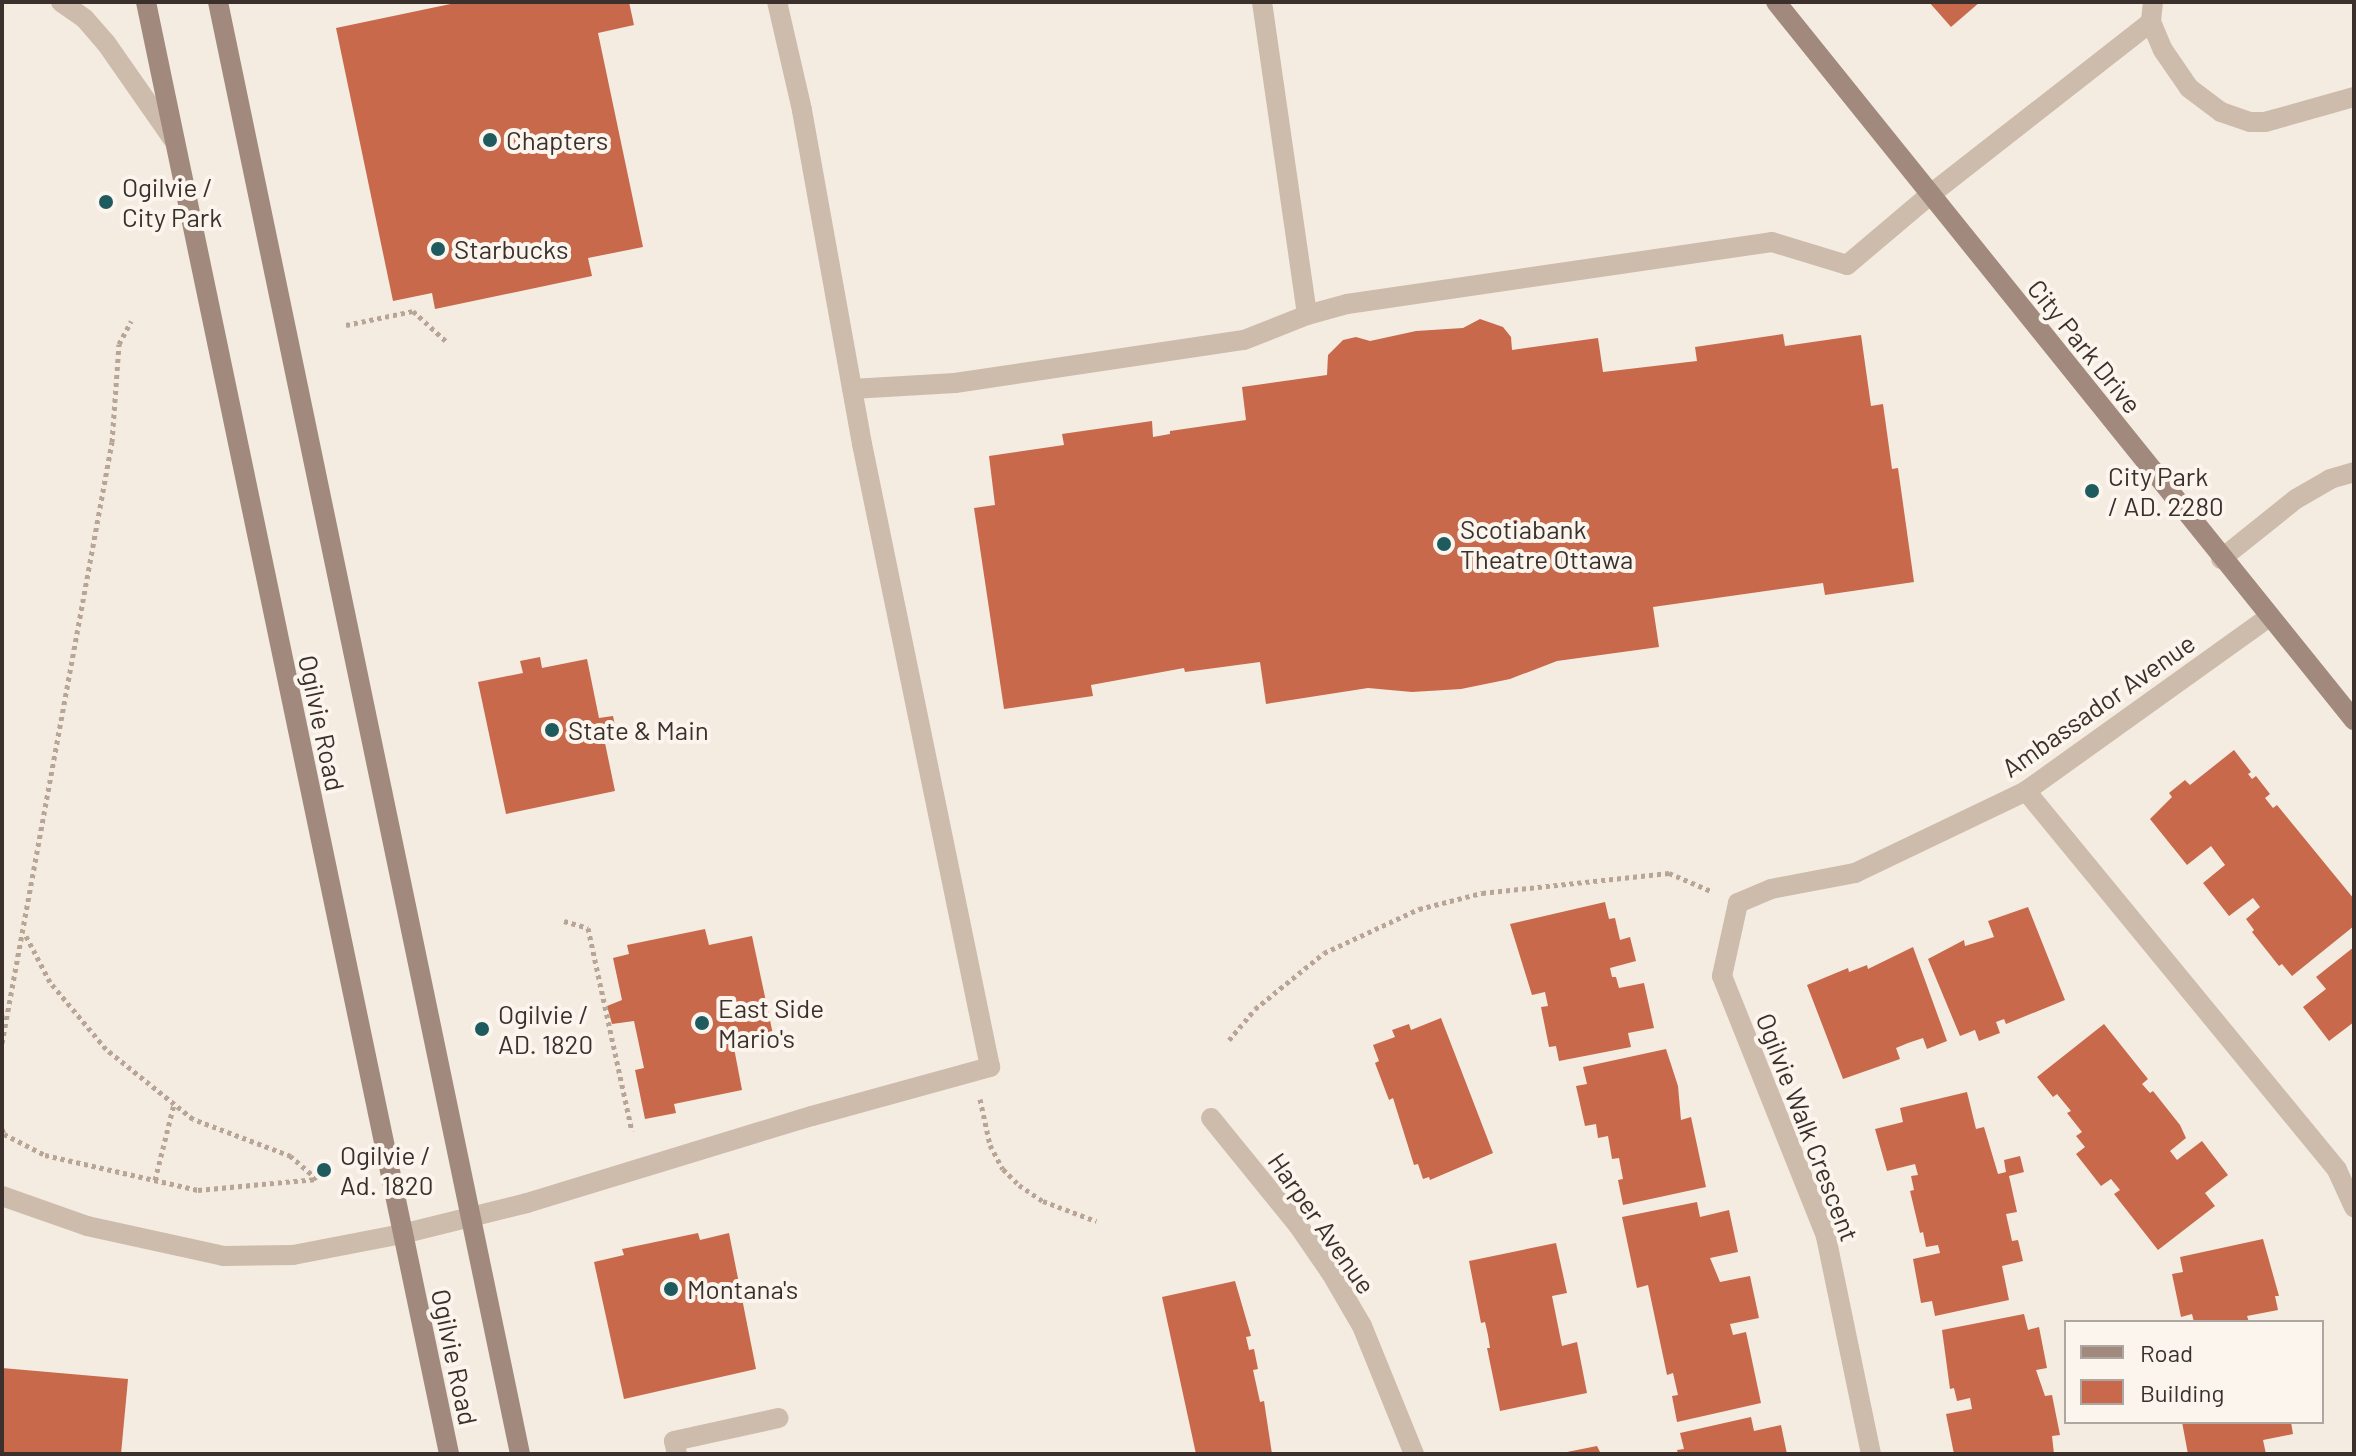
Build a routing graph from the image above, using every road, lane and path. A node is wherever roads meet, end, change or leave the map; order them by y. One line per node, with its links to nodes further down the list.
1 (61, 2): 9 (street)
2 (146, 2): 9 (main road, Ogilvie Road)
3 (218, 2): 34 (main road, Ogilvie Road)
4 (777, 2): 15 (street)
5 (1262, 2): 11 (street)
6 (1776, 2): 10 (main road, City Park Drive)
7 (2152, 12): 8 (street); 10 (street)
8 (2354, 97)
9 (173, 139): 36 (main road, Ogilvie Road)
10 (1931, 194): 11 (street); 17 (main road, City Park Drive)
11 (1307, 315): 15 (street)
12 (131, 321): 23 (path)
13 (346, 325): 14 (path)
14 (446, 341)
15 (852, 389): 34 (street)
16 (2354, 472): 17 (street)
17 (2221, 559): 18 (main road, City Park Drive)
18 (2270, 616): 19 (main road, City Park Drive); 20 (street, Ambassador Avenue)
19 (2354, 720)
20 (2026, 791): 21 (street, Ambassador Avenue); 33 (street)
21 (1738, 903): 24 (path); 42 (street, Ogilvie Walk Crescent)
22 (564, 921): 30 (path)
23 (24, 933): 25 (path); 27 (path)
24 (1229, 1040)
25 (2, 1043)
26 (980, 1099): 35 (path)
27 (174, 1104): 31 (path); 31 (path)
28 (1211, 1118): 41 (street, Harper Avenue)
29 (2, 1129): 31 (path)
30 (632, 1131)
31 (155, 1180)
32 (2, 1196): 36 (street)
33 (2354, 1207)
34 (471, 1218): 36 (street); 39 (main road, Ogilvie Road)
35 (1096, 1221)
36 (402, 1234): 38 (main road, Ogilvie Road)
37 (779, 1418): 40 (street)
38 (449, 1454)
39 (520, 1454)
40 (677, 1454)
41 (1414, 1454)
42 (1871, 1454)

